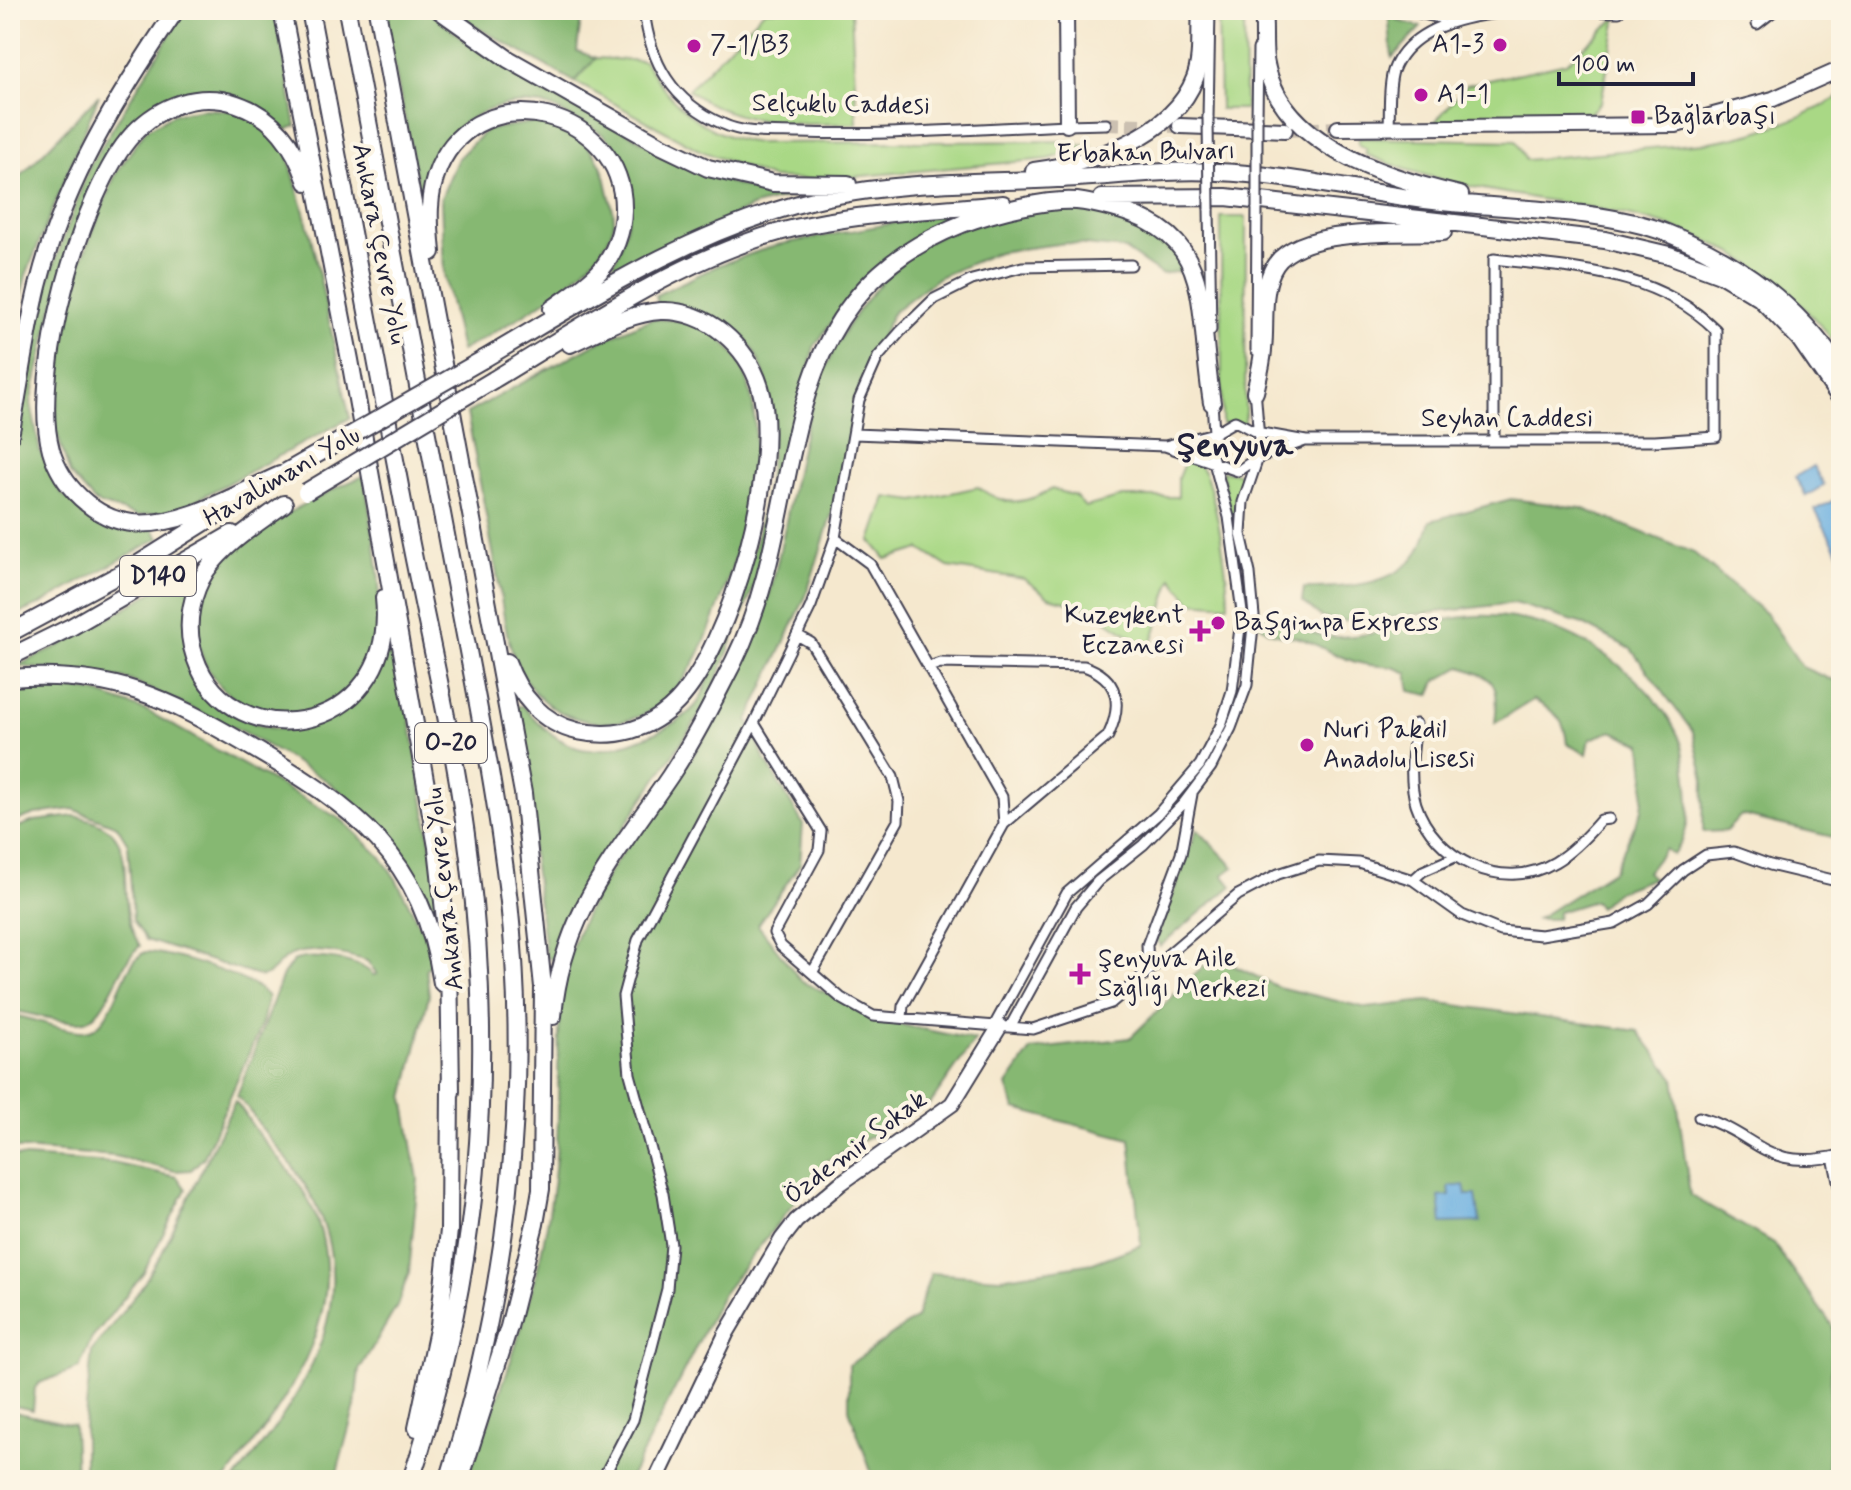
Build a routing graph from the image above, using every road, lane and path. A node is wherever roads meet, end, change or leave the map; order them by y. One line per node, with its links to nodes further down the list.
1 (176, 10): 39 (highway)
2 (282, 10): 29 (highway)
3 (310, 10): 74 (highway, Ankara Çevre Yolu / O-20)
4 (347, 10): 75 (highway, Ankara Çevre Yolu / O-20)
5 (377, 10): 43 (highway)
6 (439, 10): 24 (highway)
7 (644, 10): 19 (street, Selçuklu Caddesi)
8 (1066, 10): 19 (street)
9 (1201, 10): 24 (highway)
10 (1210, 10): 35 (street, bridge)
11 (1260, 10): 26 (highway); 33 (street, bridge)
12 (1406, 10): 15 (street)
13 (1775, 10): 16 (street)
14 (1619, 12): 15 (street)
15 (1440, 18): 21 (street)
16 (1757, 24)
17 (1841, 69): 21 (street)
18 (1106, 124): 19 (street, Selçuklu Caddesi)
19 (1067, 125)
20 (1180, 126): 23 (street)
21 (1389, 126): 22 (street)
22 (1338, 128)
23 (1285, 130)
24 (933, 185): 26 (highway, Erbakan Bulvarı); 30 (highway, Erbakan Bulvarı)
25 (1068, 199): 27 (highway, Erbakan Bulvarı); 32 (highway, Erbakan Bulvarı); 35 (highway); 71 (highway)
26 (1536, 211): 31 (highway, Erbakan Bulvarı)
27 (1540, 235): 33 (highway); 34 (highway, Erbakan Bulvarı)
28 (1131, 265): 38 (street)
29 (350, 360): 46 (highway); 47 (highway)
30 (482, 360): 43 (highway); 47 (highway, Havalimanı Yolu, bridge)
31 (1841, 371)
32 (493, 380): 48 (highway, Havalimanı Yolu / D140, bridge); 50 (highway)
33 (1255, 392): 36 (street)
34 (1841, 399)
35 (1212, 403): 37 (street)
36 (1256, 432): 37 (street); 40 (street); 44 (street)
37 (1214, 433): 42 (street); 45 (street)
38 (854, 434): 42 (street); 49 (street)
39 (10, 436)
40 (1306, 441): 41 (street, Seyhan Caddesi); 44 (street)
41 (1494, 441): 41 (street, Seyhan Caddesi)
42 (1165, 446): 45 (street)
43 (459, 447): 50 (highway)
44 (1257, 458): 45 (street); 58 (street)
45 (1216, 462): 67 (street)
46 (370, 473): 48 (highway); 68 (highway)
47 (283, 474): 51 (highway, Havalimanı Yolu / D140)
48 (284, 504): 53 (highway, Havalimanı Yolu / D140)
49 (835, 538): 52 (street); 54 (street)
50 (481, 562): 71 (highway)
51 (10, 633)
52 (797, 635): 56 (street); 65 (street)
53 (10, 657)
54 (929, 667): 60 (street); 60 (street)
55 (10, 678): 68 (highway)
56 (754, 723): 65 (street); 77 (street)
57 (1416, 724): 61 (street)
58 (1193, 791): 64 (street); 67 (street)
59 (1609, 819): 61 (street)
60 (1004, 824): 66 (street)
61 (1455, 857): 62 (street)
62 (1413, 880): 63 (street); 64 (street)
63 (1841, 882)
64 (1148, 971): 67 (street)
65 (812, 973): 66 (street)
66 (902, 1018): 67 (street)
67 (1001, 1026): 78 (street, Özdemir Sokak)
68 (451, 1092): 73 (highway)
69 (1699, 1117): 70 (street)
70 (1837, 1156): 72 (street)
71 (541, 1189): 76 (highway)
72 (1841, 1195)
73 (400, 1480)
74 (411, 1480)
75 (449, 1480)
76 (460, 1480)
77 (602, 1480)
78 (656, 1480)

